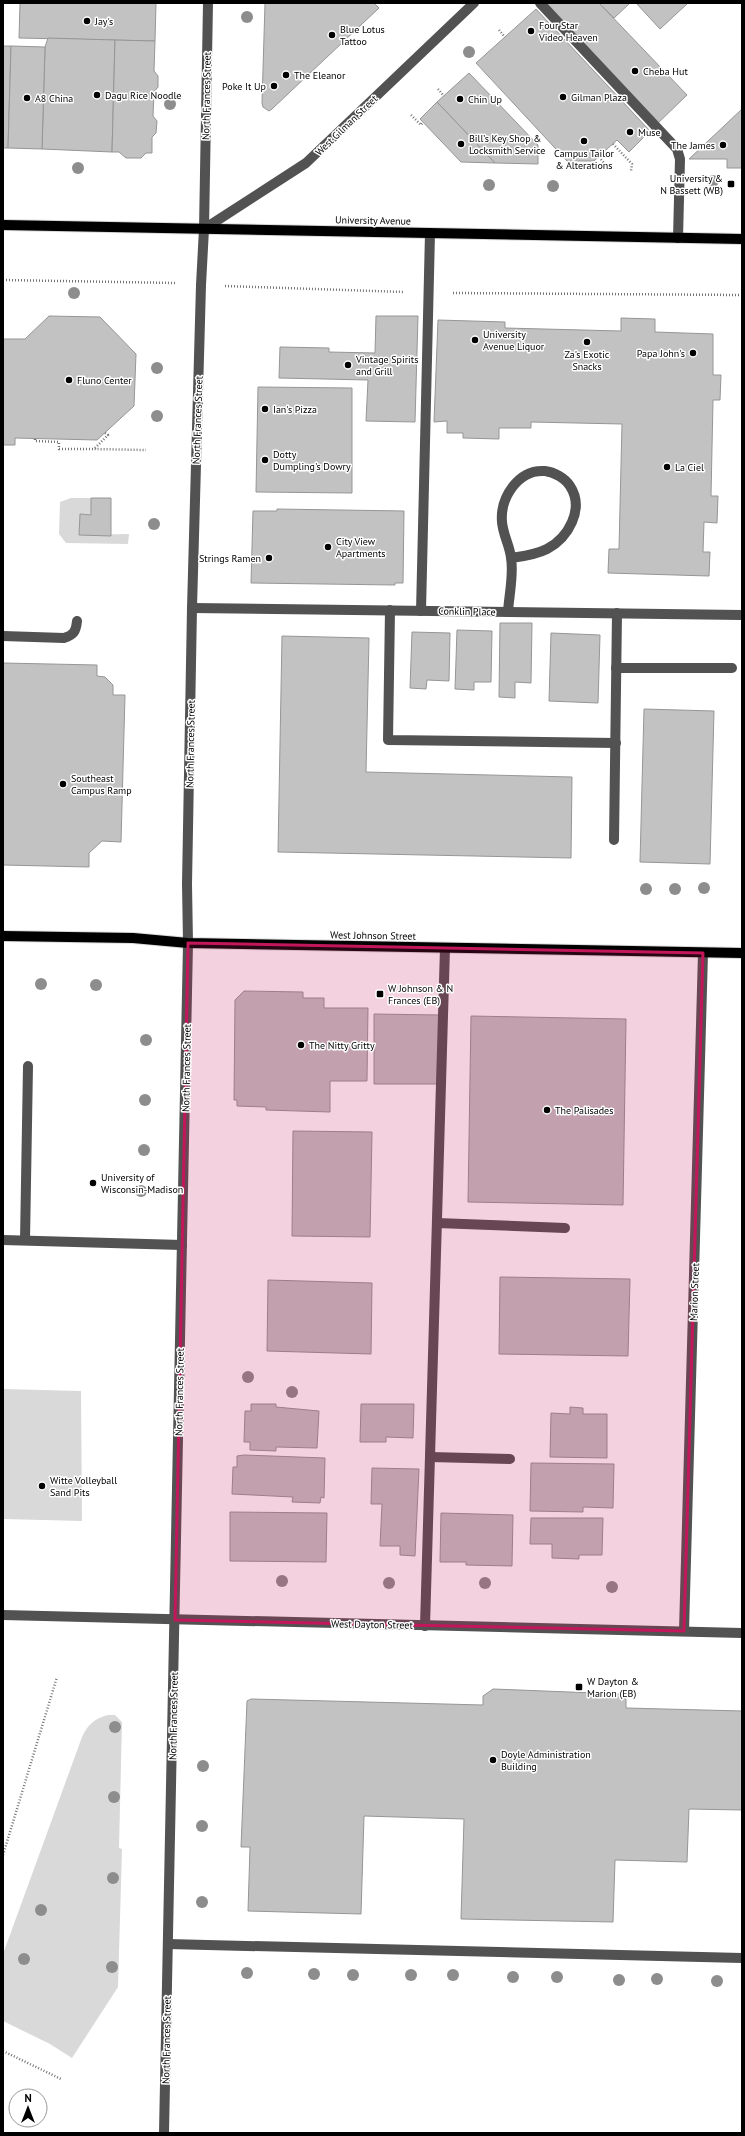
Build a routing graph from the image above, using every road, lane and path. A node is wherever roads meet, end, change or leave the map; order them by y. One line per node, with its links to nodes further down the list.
1 (208, 3): 15 (street, North Frances Street)
2 (474, 3): 15 (street, West Gilman Street)
3 (540, 3): 17 (street)
4 (499, 30): 5 (path)
5 (505, 37)
6 (438, 89): 7 (path)
7 (444, 96)
8 (411, 115): 9 (path)
9 (423, 122)
10 (613, 144): 13 (path)
11 (599, 157): 12 (path)
12 (604, 170)
13 (631, 171)
14 (3, 225): 15 (main road, University Avenue)
15 (204, 229): 16 (main road, University Avenue); 20 (street, North Frances Street)
16 (430, 233): 17 (main road, University Avenue); 21 (street)
17 (678, 238): 18 (main road, University Avenue)
18 (742, 239)
19 (3, 280): 20 (path)
20 (201, 285): 21 (path); 28 (street, North Frances Street)
21 (429, 293): 22 (path); 30 (street)
22 (742, 295)
23 (105, 432): 25 (path)
24 (36, 439): 25 (path)
25 (94, 449): 26 (path)
26 (146, 450)
27 (512, 558): 27 (street); 31 (street)
28 (192, 608): 29 (street, Conklin Place); 41 (street, North Frances Street)
29 (390, 610): 30 (street, Conklin Place); 38 (street)
30 (422, 611): 31 (street, Conklin Place)
31 (508, 612): 32 (street, Conklin Place)
32 (617, 613): 33 (street, Conklin Place); 36 (street)
33 (742, 615)
34 (77, 621): 35 (street)
35 (3, 636)
36 (616, 668): 37 (street); 38 (street)
37 (732, 668)
38 (616, 742): 39 (street)
39 (614, 840)
40 (3, 936): 41 (main road, West Johnson Street)
41 (188, 943): 42 (main road, West Johnson Street); 50 (street, North Frances Street)
42 (445, 948): 43 (main road, West Johnson Street); 46 (street)
43 (703, 953): 44 (main road, West Johnson Street); 56 (street, Marion Street)
44 (742, 954)
45 (28, 1066): 49 (street)
46 (437, 1223): 47 (street); 51 (street)
47 (565, 1228)
48 (3, 1240): 49 (street)
49 (25, 1240): 50 (street)
50 (182, 1244): 54 (street, North Frances Street)
51 (430, 1457): 52 (street); 55 (street)
52 (510, 1459)
53 (3, 1615): 54 (street, West Dayton Street)
54 (175, 1620): 55 (street, West Dayton Street); 60 (street, North Frances Street)
55 (425, 1626): 56 (street, West Dayton Street)
56 (684, 1632): 57 (street, West Dayton Street)
57 (742, 1633)
58 (57, 1677): 59 (path)
59 (3, 1855)
60 (168, 1944): 61 (street); 64 (street, North Frances Street)
61 (742, 1958)
62 (3, 2051): 63 (path)
63 (61, 2079)
64 (164, 2133)

